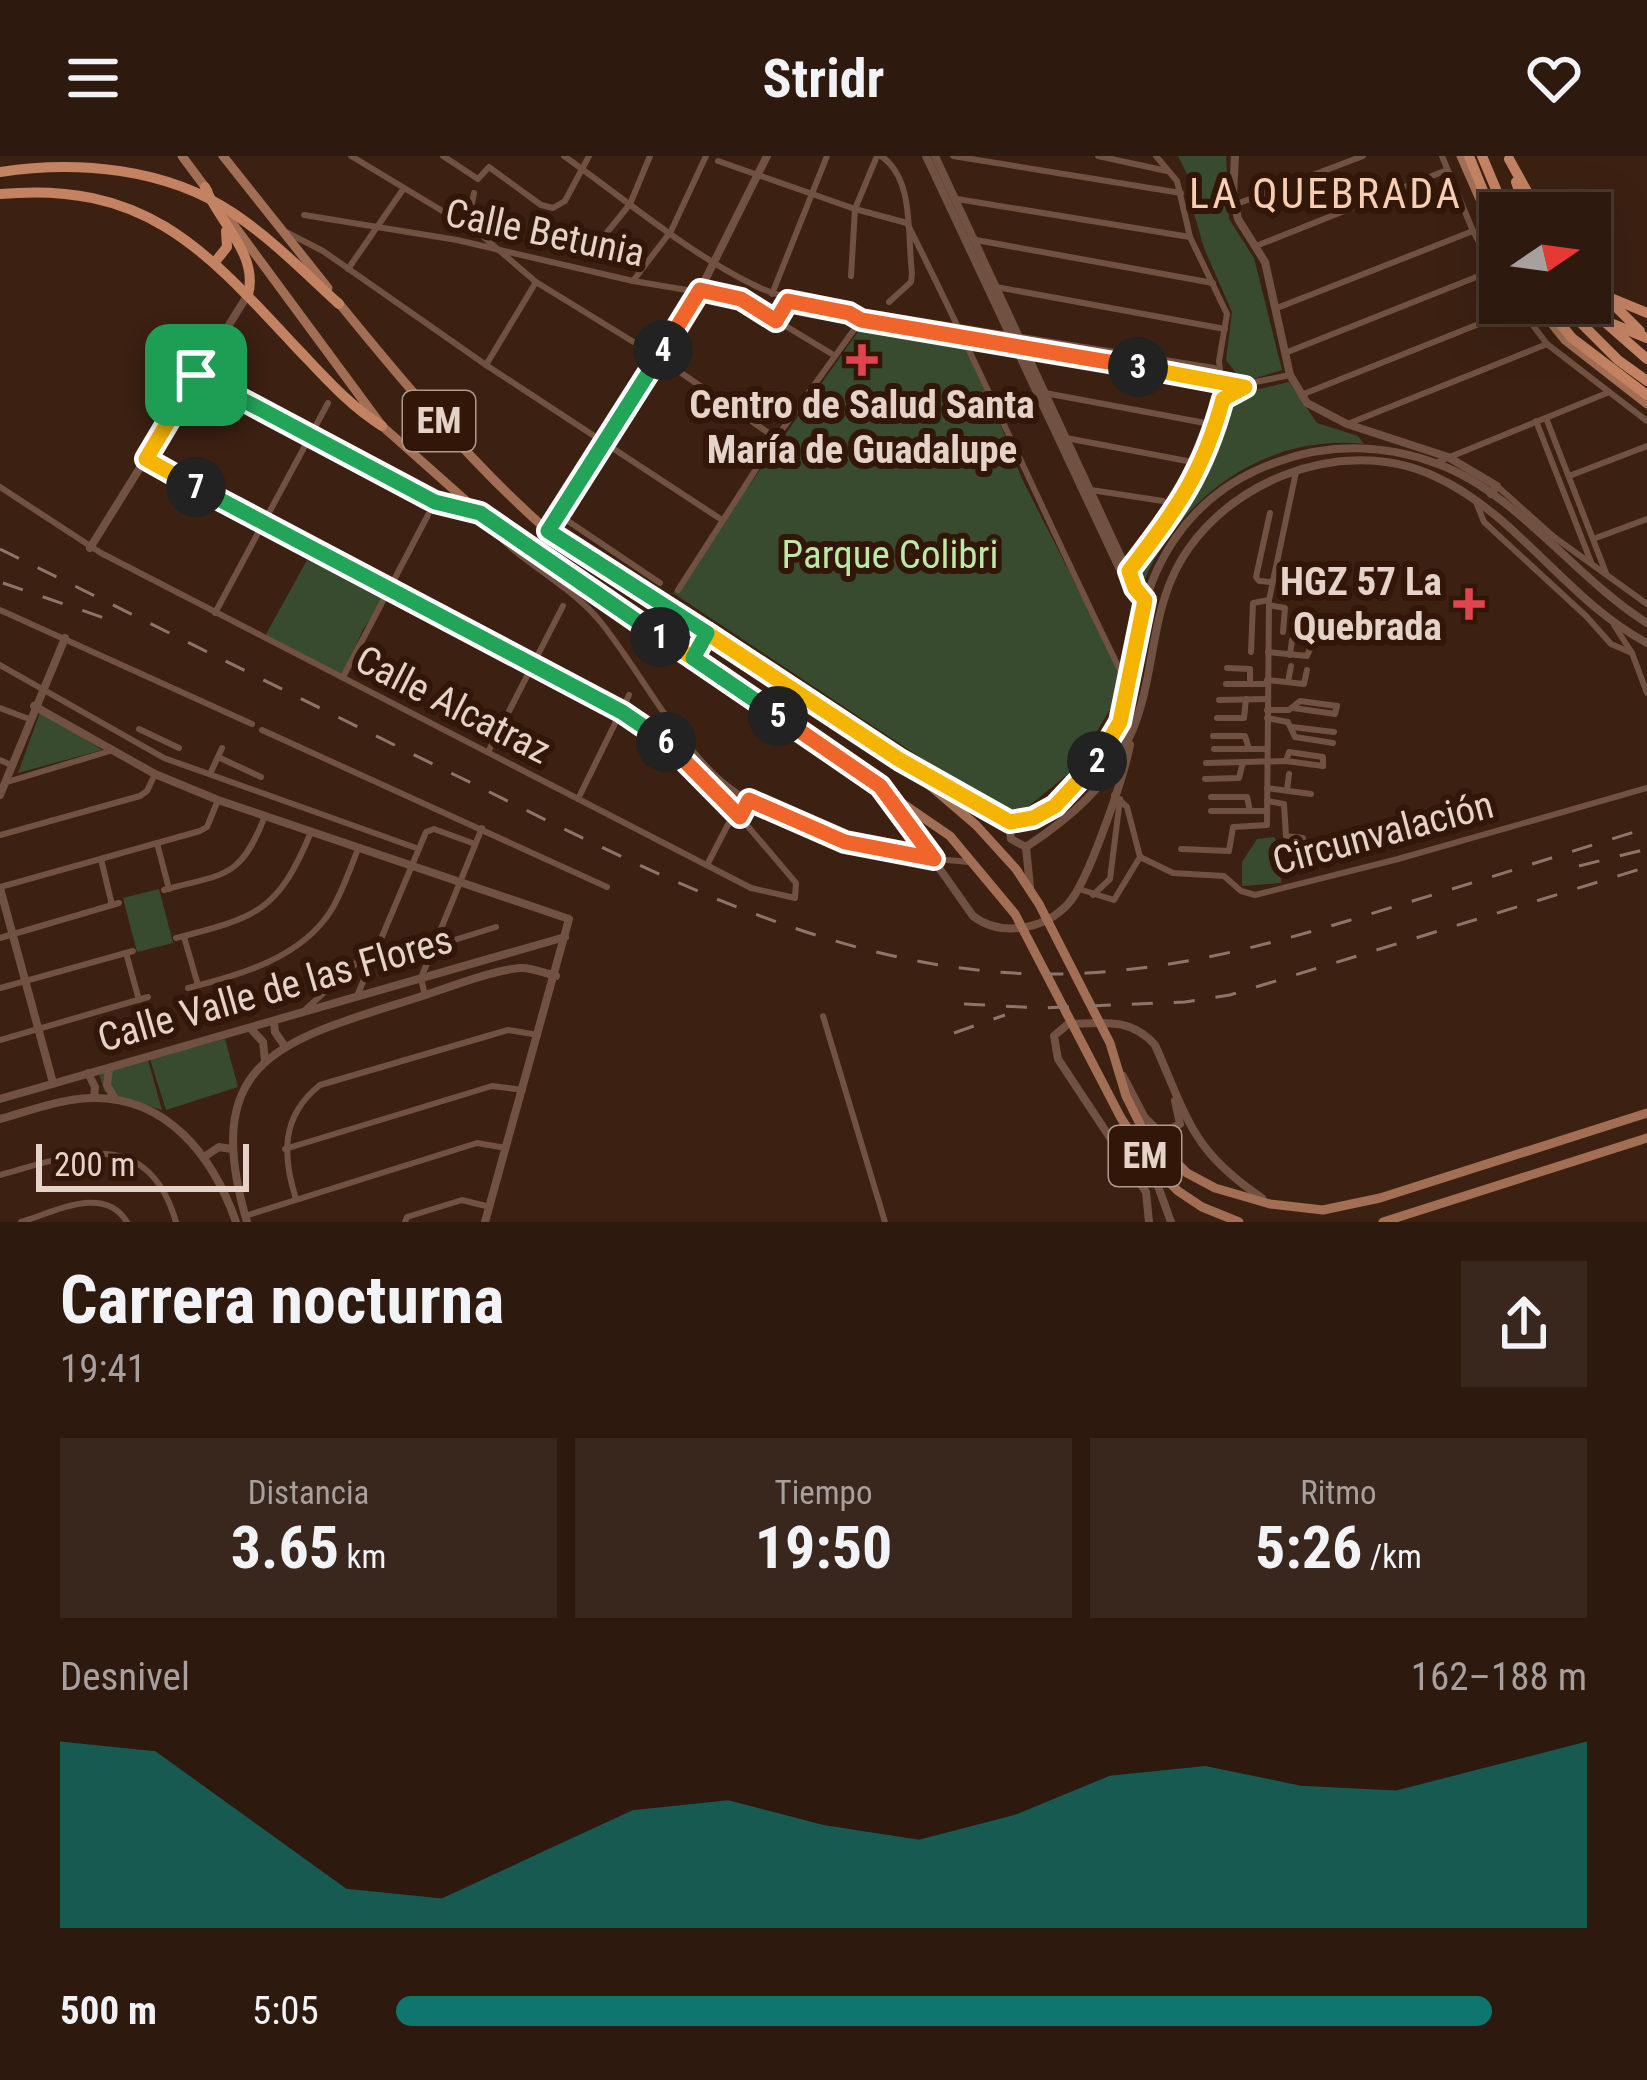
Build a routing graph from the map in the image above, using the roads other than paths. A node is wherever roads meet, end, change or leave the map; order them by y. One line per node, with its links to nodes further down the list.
1 (182, 156): 28 (main road, EM)
2 (223, 156): 47 (main road, EM)
3 (351, 156): 29 (street)
4 (443, 156): 23 (street)
5 (564, 156): 23 (street)
6 (589, 156): 23 (street)
7 (650, 156): 40 (street)
8 (706, 156): 48 (street)
9 (767, 156): 27 (street)
10 (827, 156): 36 (street)
11 (879, 156): 42 (street); 44 (street)
12 (931, 156): 39 (street); 93 (street)
13 (952, 156): 37 (street)
14 (1097, 156): 26 (street)
15 (1156, 156): 26 (street)
16 (1363, 156): 41 (street)
17 (1442, 156): 24 (street)
18 (1465, 156): 30 (main road); 31 (highway)
19 (1483, 156): 32 (highway)
20 (1238, 157): 41 (street)
21 (1509, 157): 33 (highway); 34 (highway)
22 (718, 161): 27 (street)
23 (582, 169): 40 (street)
24 (1448, 170): 49 (street); 55 (street)
25 (0, 172): 75 (highway)
26 (1171, 172): 37 (street)
27 (759, 174): 36 (street); 58 (street)
28 (205, 187): 45 (highway); 118 (main road, EM)
29 (404, 188): 46 (street); 50 (street)
30 (1479, 192)
31 (1482, 192)
32 (1495, 192)
33 (1520, 192)
34 (1528, 192)
35 (473, 193): 50 (street)
36 (811, 193): 42 (street); 68 (street)
37 (1180, 193): 51 (street)
38 (0, 194): 57 (highway)
39 (955, 199): 51 (street); 52 (street)
40 (629, 203): 48 (street); 54 (street)
41 (1234, 205): 55 (street)
42 (855, 209): 44 (street); 60 (street)
43 (304, 215): 46 (street, Calle Betunia)
44 (907, 223): 73 (street); 89 (street)
45 (225, 227): 57 (highway); 69 (highway)
46 (379, 229): 56 (street, Calle Betunia); 59 (street)
47 (283, 230): 59 (street); 75 (main road, EM)
48 (671, 231): 58 (street); 62 (street)
49 (1473, 231): 53 (street); 76 (street)
50 (479, 233): 56 (street)
51 (1190, 237): 64 (street)
52 (976, 240): 64 (street); 66 (street)
53 (1479, 242)
54 (596, 246)
55 (1256, 246): 76 (street)
56 (498, 251): 62 (street, Calle Betunia); 63 (street)
57 (215, 262): 69 (highway)
58 (715, 262): 65 (street); 67 (street)
59 (349, 269): 99 (street)
60 (851, 276)
61 (1479, 277): 95 (street)
62 (633, 281): 67 (street, Calle Betunia)
63 (536, 282): 97 (street); 99 (street)
64 (1214, 283): 90 (street)
65 (750, 284): 68 (street); 71 (street)
66 (996, 286): 90 (street); 93 (street)
67 (700, 290): 71 (street, Calle Betunia); 97 (street)
68 (772, 294): 72 (street)
69 (248, 295): 101 (street); 118 (highway)
70 (1611, 297): 79 (highway)
71 (741, 299): 81 (street, Calle Betunia)
72 (788, 301): 78 (street); 81 (street)
73 (889, 302)
74 (1611, 302): 92 (highway)
75 (339, 304): 142 (main road, EM)
76 (1277, 308): 95 (street)
77 (866, 312): 78 (street); 80 (street); 89 (street)
78 (849, 313): 80 (street)
79 (1647, 313)
80 (861, 320): 91 (street); 96 (street)
81 (776, 321): 96 (street, Calle Betunia)
82 (1479, 322): 109 (street)
83 (1611, 323): 92 (highway)
84 (1531, 324): 94 (street)
85 (1554, 324): 112 (main road)
86 (1559, 324): 108 (highway)
87 (1583, 324): 103 (highway)
88 (1607, 324): 98 (highway)
89 (960, 328): 91 (street); 93 (street)
90 (1225, 329): 100 (street)
91 (966, 338): 93 (street); 184 (street)
92 (1647, 338)
93 (1016, 341): 100 (street); 104 (street); 106 (street); 146 (street)
94 (1547, 344): 107 (street); 116 (street)
95 (1284, 354): 102 (street)
96 (832, 355): 121 (street)
97 (658, 357): 121 (street); 122 (street)
98 (1647, 359)
99 (486, 365): 122 (street)
100 (1220, 370): 104 (street); 105 (street)
101 (196, 375): 119 (street); 125 (street)
102 (1290, 375): 105 (street); 109 (street)
103 (1647, 381)
104 (1222, 382): 105 (street); 110 (street)
105 (1240, 386): 110 (street)
106 (1046, 392): 117 (street); 120 (street)
107 (1606, 393): 113 (street); 115 (street)
108 (1647, 394)
109 (1301, 395): 116 (street)
110 (1223, 399): 117 (street)
111 (328, 403): 119 (street)
112 (1647, 404)
113 (1545, 417): 114 (street); 129 (street)
114 (1536, 421): 124 (street); 145 (street)
115 (1647, 422)
116 (1347, 424): 124 (street)
117 (1216, 425): 127 (street)
118 (382, 426): 135 (main road, EM)
119 (310, 435): 135 (street); 141 (street)
120 (1066, 437): 127 (street); 131 (street)
121 (776, 438): 140 (street)
122 (604, 441): 138 (street); 140 (street)
123 (1647, 446): 129 (street)
124 (1448, 457): 126 (street); 132 (street)
125 (146, 459): 141 (street); 144 (street)
126 (1436, 463): 132 (street); 154 (street)
127 (1203, 464): 134 (street)
128 (1296, 472): 133 (street); 148 (street); 204 (street)
129 (1569, 476): 143 (street)
130 (0, 488): 144 (street, Calle Alcatraz)
131 (1091, 490): 134 (street); 146 (street)
132 (1494, 490): 145 (street); 160 (street)
133 (1475, 499): 161 (street); 170 (street)
134 (1176, 509): 146 (street)
135 (480, 513): 172 (main road, EM); 237 (street)
136 (1270, 514): 148 (street)
137 (428, 515): 150 (street)
138 (559, 515): 142 (street); 149 (street)
139 (1647, 519): 143 (street)
140 (722, 520): 152 (street)
141 (263, 525): 150 (street); 159 (street)
142 (548, 531): 163 (main road, EM)
143 (1593, 539): 147 (street)
144 (90, 548): 159 (street, Calle Alcatraz)
145 (1593, 566): 147 (street)
146 (1126, 573): 154 (street)
147 (1607, 576): 153 (street)
148 (1271, 582): 155 (street)
149 (660, 583)
150 (391, 587): 175 (street); 179 (street)
151 (1647, 589): 153 (street)
152 (678, 590)
153 (1632, 595): 156 (street)
154 (1145, 600): 184 (street)
155 (1269, 603): 162 (street); 168 (street); 169 (street)
156 (1646, 603)
157 (563, 606): 175 (street)
158 (0, 610): 164 (street)
159 (215, 613): 179 (street, Calle Alcatraz)
160 (1647, 623)
161 (1614, 625): 166 (street); 170 (street)
162 (1283, 632)
163 (707, 633): 172 (street); 215 (main road, EM)
164 (64, 638): 185 (street); 198 (street)
165 (1292, 640): 171 (street)
166 (1647, 643)
167 (1310, 649): 171 (street)
168 (1251, 652)
169 (1268, 652): 171 (street); 180 (street)
170 (1632, 653): 178 (street)
171 (1290, 655)
172 (693, 658): 227 (main road, EM)
173 (0, 665): 185 (street)
174 (1291, 666): 181 (street)
175 (531, 667): 194 (street); 213 (street)
176 (1227, 668): 183 (street)
177 (1306, 670): 181 (street)
178 (1645, 677): 186 (street)
179 (343, 678): 213 (street, Calle Alcatraz)
180 (1267, 682): 181 (street); 183 (street); 189 (street)
181 (1288, 682)
182 (1226, 684): 183 (street)
183 (1250, 684)
184 (1128, 686): 244 (street)
185 (42, 691): 191 (street); 207 (street)
186 (1647, 693)
187 (629, 695): 194 (street)
188 (1246, 699): 189 (street); 190 (street); 196 (street)
189 (1267, 699): 195 (street)
190 (1219, 700)
191 (34, 706): 197 (street); 212 (street)
192 (0, 708): 197 (street)
193 (1292, 708): 193 (street); 195 (street)
194 (622, 712): 235 (street); 242 (street)
195 (1267, 714): 199 (street); 211 (street)
196 (1217, 718)
197 (29, 719): 219 (street)
198 (252, 724)
199 (1292, 727): 202 (street); 206 (street)
200 (139, 729): 203 (street)
201 (262, 730): 245 (street)
202 (1334, 732)
203 (148, 733): 207 (street); 208 (street)
204 (1132, 733): 233 (street); 250 (street)
205 (1213, 736): 210 (street)
206 (1333, 743)
207 (142, 746): 222 (street)
208 (179, 748)
209 (1214, 749): 210 (street)
210 (1249, 749): 211 (street)
211 (1267, 749): 217 (street)
212 (112, 750): 221 (street); 226 (street)
213 (488, 752): 235 (street, Calle Alcatraz)
214 (0, 760): 219 (street)
215 (900, 760): 244 (street); 265 (main road, EM)
216 (1286, 760): 216 (street); 217 (street)
217 (1267, 761): 218 (street); 228 (street)
218 (1243, 762): 220 (street); 225 (street)
219 (11, 764): 226 (street)
220 (1206, 764)
221 (155, 773): 236 (street); 247 (street)
222 (210, 774): 224 (street); 253 (street)
223 (1289, 774): 230 (street)
224 (261, 777)
225 (1205, 779)
226 (4, 783): 232 (street)
227 (880, 786): 257 (street); 258 (main road, EM)
228 (1267, 788): 230 (street); 238 (street)
229 (1647, 788): 255 (street, Circunvalación)
230 (1287, 790): 231 (street)
231 (1311, 794)
232 (0, 796)
233 (1118, 797): 255 (street); 264 (street); 266 (street)
234 (1211, 797): 240 (street)
235 (578, 799): 259 (street, Calle Alcatraz)
236 (218, 800): 243 (street); 248 (street)
237 (749, 800): 242 (street); 257 (street)
238 (1267, 801): 241 (street); 251 (street)
239 (1211, 811): 240 (street)
240 (1250, 811): 241 (street)
241 (1267, 811): 254 (street)
242 (737, 814): 259 (street); 259 (street, Calle Alcatraz)
243 (265, 816): 246 (street); 248 (street)
244 (1010, 822): 250 (street)
245 (482, 828): 249 (street); 262 (street)
246 (311, 832): 252 (street); 278 (street)
247 (0, 836)
248 (157, 843): 256 (street)
249 (475, 844): 253 (street); 261 (street)
250 (1026, 847): 265 (street)
251 (1378, 848)
252 (358, 849): 260 (street); 278 (street)
253 (419, 849): 260 (street)
254 (1181, 849)
255 (1140, 857): 266 (street)
256 (100, 859): 263 (street); 268 (street)
257 (934, 859): 258 (street); 264 (street)
258 (974, 862): 310 (main road, EM)
259 (707, 865)
260 (412, 866): 261 (street); 271 (street)
261 (460, 881): 269 (street); 272 (street)
262 (607, 887)
263 (0, 888): 268 (street)
264 (1079, 889): 266 (street)
265 (1030, 890): 294 (main road, EM)
266 (1093, 895)
267 (496, 928): 272 (street)
268 (13, 934): 270 (street); 277 (street)
269 (567, 937): 273 (street, Calle Valle de las Flores); 275 (street)
270 (0, 938)
271 (380, 942): 283 (street); 285 (street)
272 (432, 947): 276 (street)
273 (515, 951): 274 (street); 276 (street, Calle Valle de las Flores)
274 (519, 968): 275 (street, Calle Valle de las Flores); 281 (street, Calle Valle de las Flores)
275 (556, 976): 290 (street)
276 (421, 978): 281 (street); 283 (street, Calle Valle de las Flores)
277 (26, 980): 279 (street); 284 (street); 288 (street)
278 (198, 986): 280 (street)
279 (0, 988)
280 (188, 988)
281 (425, 996): 292 (street, Calle Valle de las Flores)
282 (148, 998): 284 (street)
283 (356, 998): 285 (street, Calle Valle de las Flores)
284 (139, 1000): 288 (street)
285 (298, 1015): 287 (street, Calle Valle de las Flores)
286 (823, 1016): 323 (street)
287 (274, 1022): 289 (street, Calle Valle de las Flores); 292 (street)
288 (38, 1028): 291 (street); 298 (street)
289 (250, 1029): 293 (street); 295 (street, Calle Valle de las Flores)
290 (538, 1035): 299 (street); 308 (street)
291 (0, 1040)
292 (284, 1045): 293 (street, Calle Valle de las Flores)
293 (266, 1060): 307 (street, Calle Valle de las Flores)
294 (1118, 1066): 297 (street); 315 (main road, EM)
295 (110, 1067): 296 (street, Calle Valle de las Flores); 302 (street)
296 (88, 1073): 298 (street, Calle Valle de las Flores); 300 (street)
297 (1169, 1077): 315 (street); 324 (street)
298 (53, 1083): 301 (street, Calle Valle de las Flores)
299 (523, 1090): 306 (street); 308 (street)
300 (94, 1098): 302 (street, Calle Valle de las Flores); 304 (street, Calle Valle de las Flores)
301 (0, 1099)
302 (116, 1100): 309 (street, Calle Valle de las Flores)
303 (1647, 1113): 312 (main road, EM)
304 (0, 1119)
305 (1647, 1138): 314 (main road)
306 (506, 1148): 313 (street); 316 (street)
307 (231, 1149): 309 (street); 317 (street)
308 (285, 1149): 313 (street)
309 (203, 1156): 317 (street)
310 (1150, 1163): 325 (street); 326 (main road, EM)
311 (0, 1175): 320 (street)
312 (1436, 1180): 314 (main road); 315 (main road, EM)
313 (296, 1199): 317 (street)
314 (1443, 1203): 327 (main road)
315 (1270, 1204)
316 (490, 1207): 321 (street); 322 (street)
317 (238, 1220)
318 (21, 1222): 319 (street)
319 (127, 1222)
320 (176, 1222)
321 (405, 1222)
322 (485, 1222)
323 (885, 1222)
324 (1149, 1222)
325 (1171, 1222)
326 (1239, 1222)
327 (1383, 1222)

